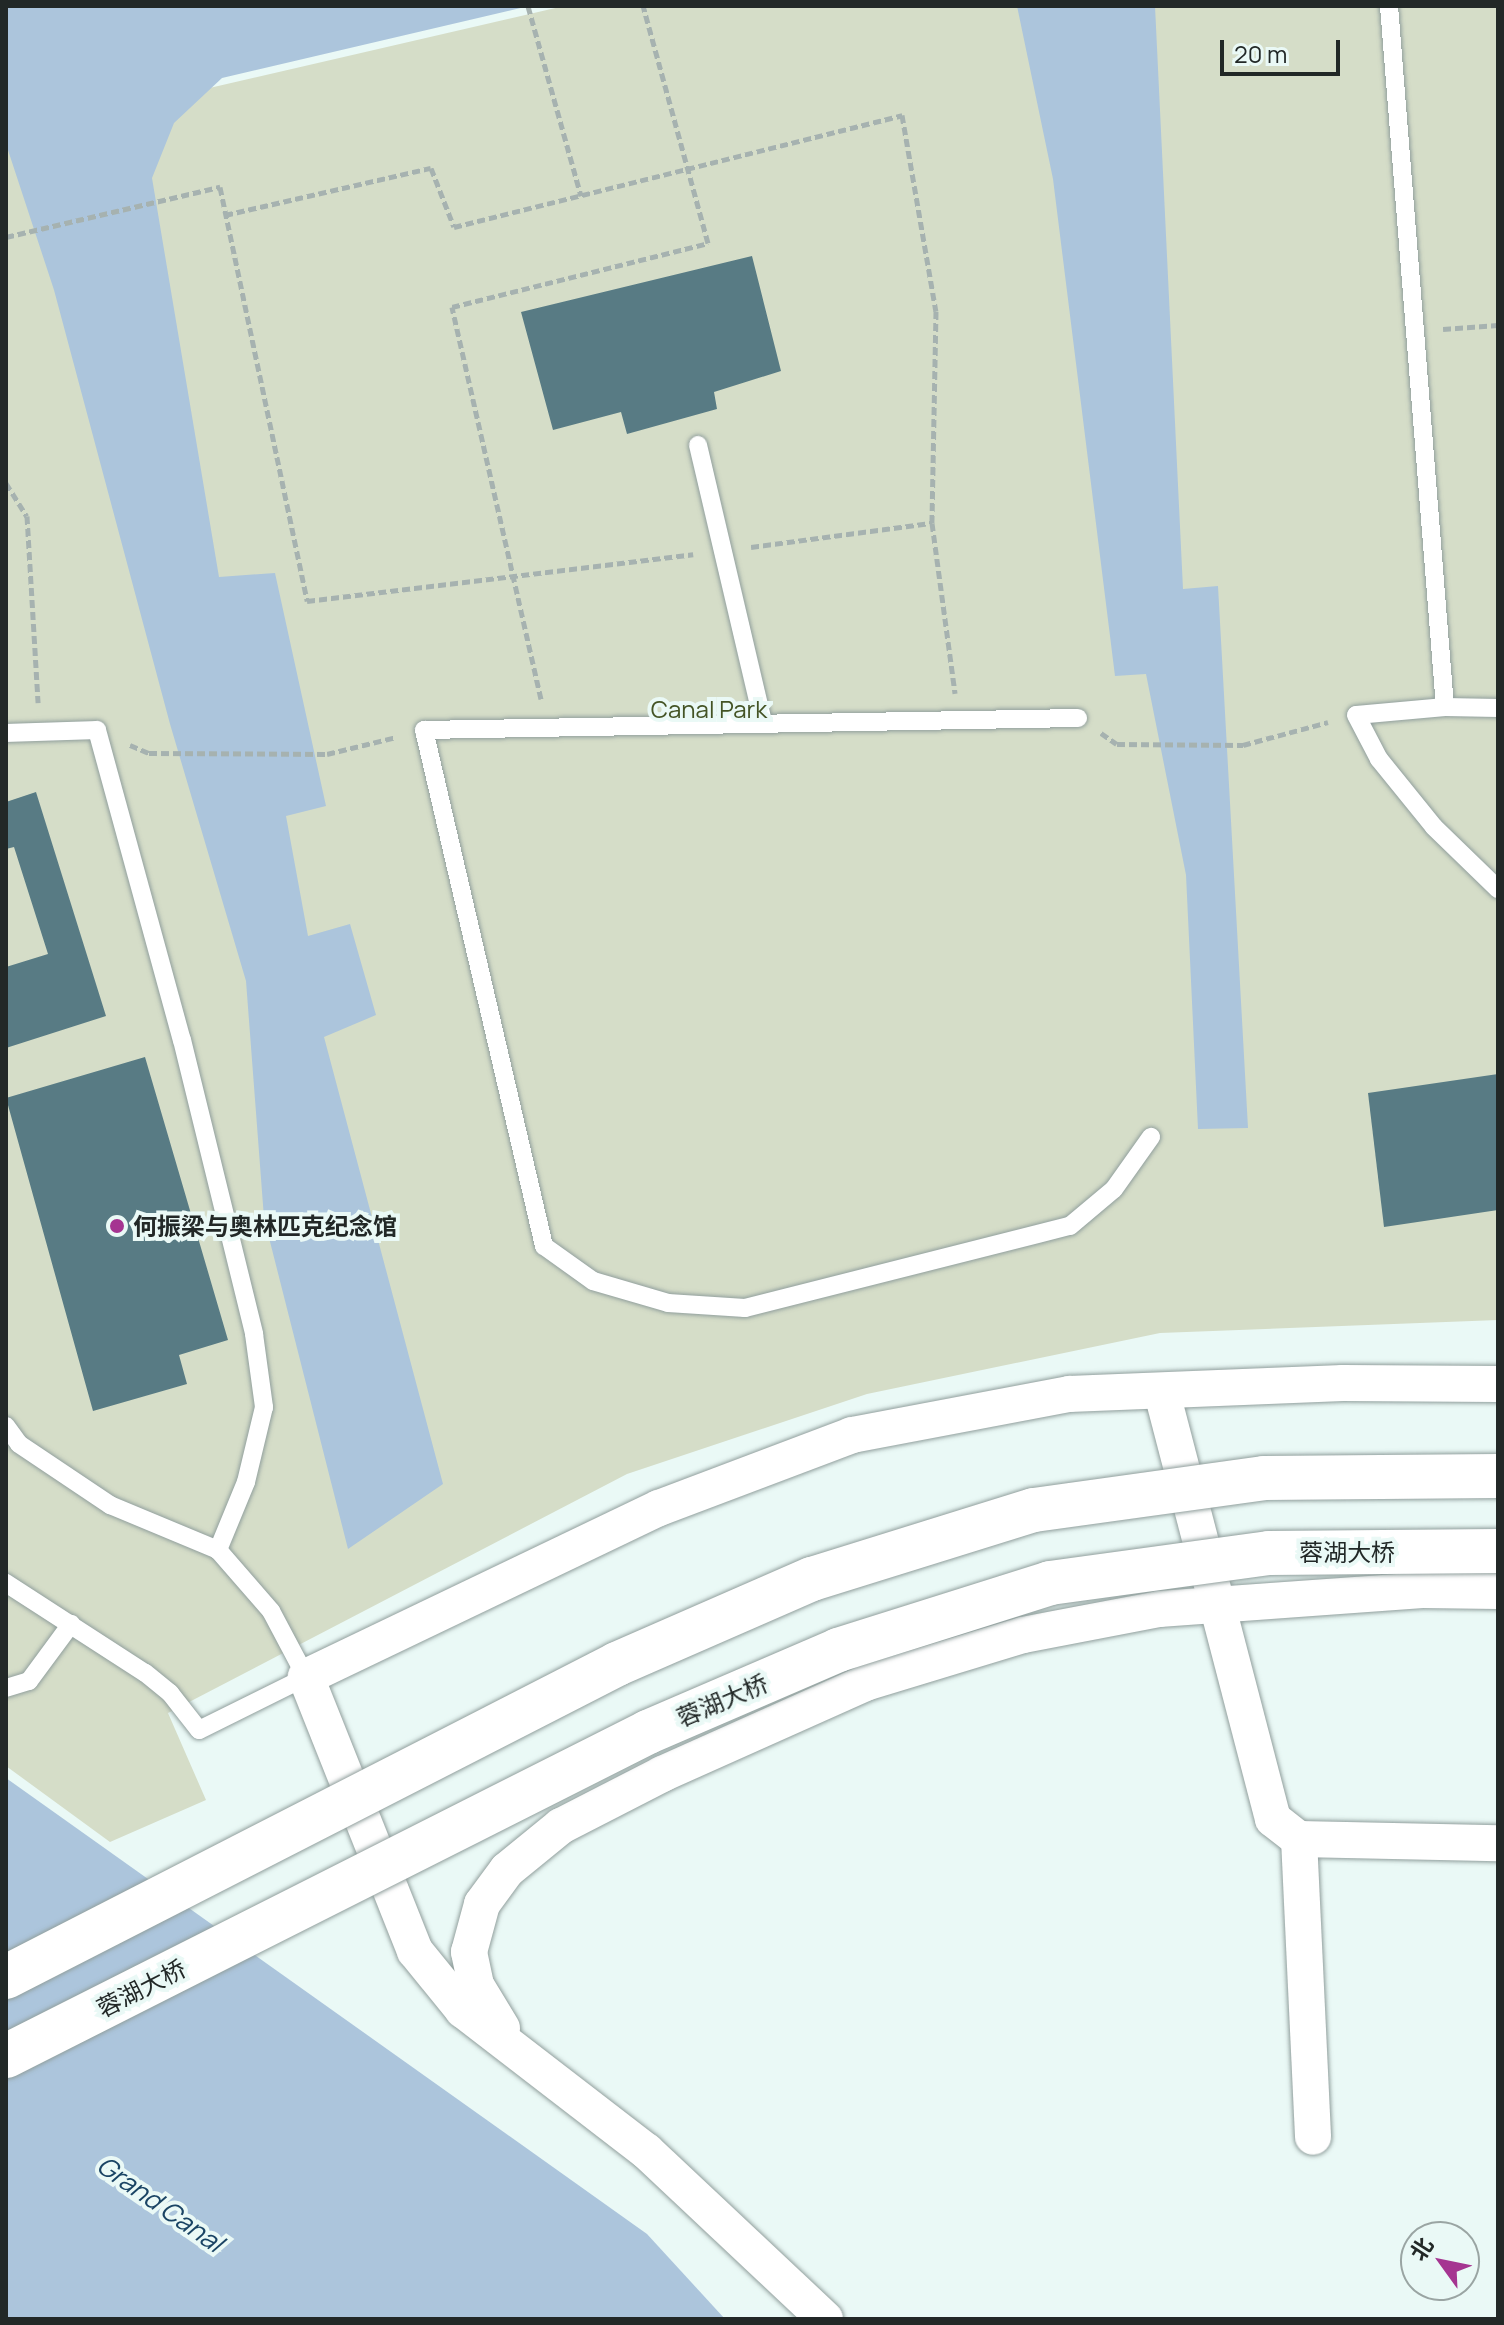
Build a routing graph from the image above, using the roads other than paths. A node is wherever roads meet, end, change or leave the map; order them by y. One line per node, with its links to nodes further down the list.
1 (1389, 6): 3 (lane)
2 (698, 445): 6 (lane)
3 (1445, 707): 4 (lane); 8 (lane)
4 (1498, 708)
5 (1078, 718): 6 (lane)
6 (763, 723): 9 (lane)
7 (6, 733): 14 (lane)
8 (1498, 889)
9 (1151, 1137)
10 (1498, 1384): 11 (street)
11 (1162, 1393): 18 (street); 20 (street)
12 (6, 1426): 14 (lane)
13 (1498, 1476): 24 (main road, bridge)
14 (218, 1550): 20 (lane)
15 (1498, 1551): 26 (main road, 蓉湖大桥, bridge)
16 (6, 1583): 19 (lane)
17 (1498, 1591): 18 (street)
18 (1216, 1602): 22 (street); 25 (street)
19 (71, 1624): 20 (lane); 21 (lane)
20 (306, 1677): 25 (street)
21 (6, 1688)
22 (1299, 1839): 23 (street); 27 (street)
23 (1498, 1843)
24 (6, 1977)
25 (515, 2050): 28 (street)
26 (6, 2056)
27 (1313, 2137)
28 (825, 2319)

